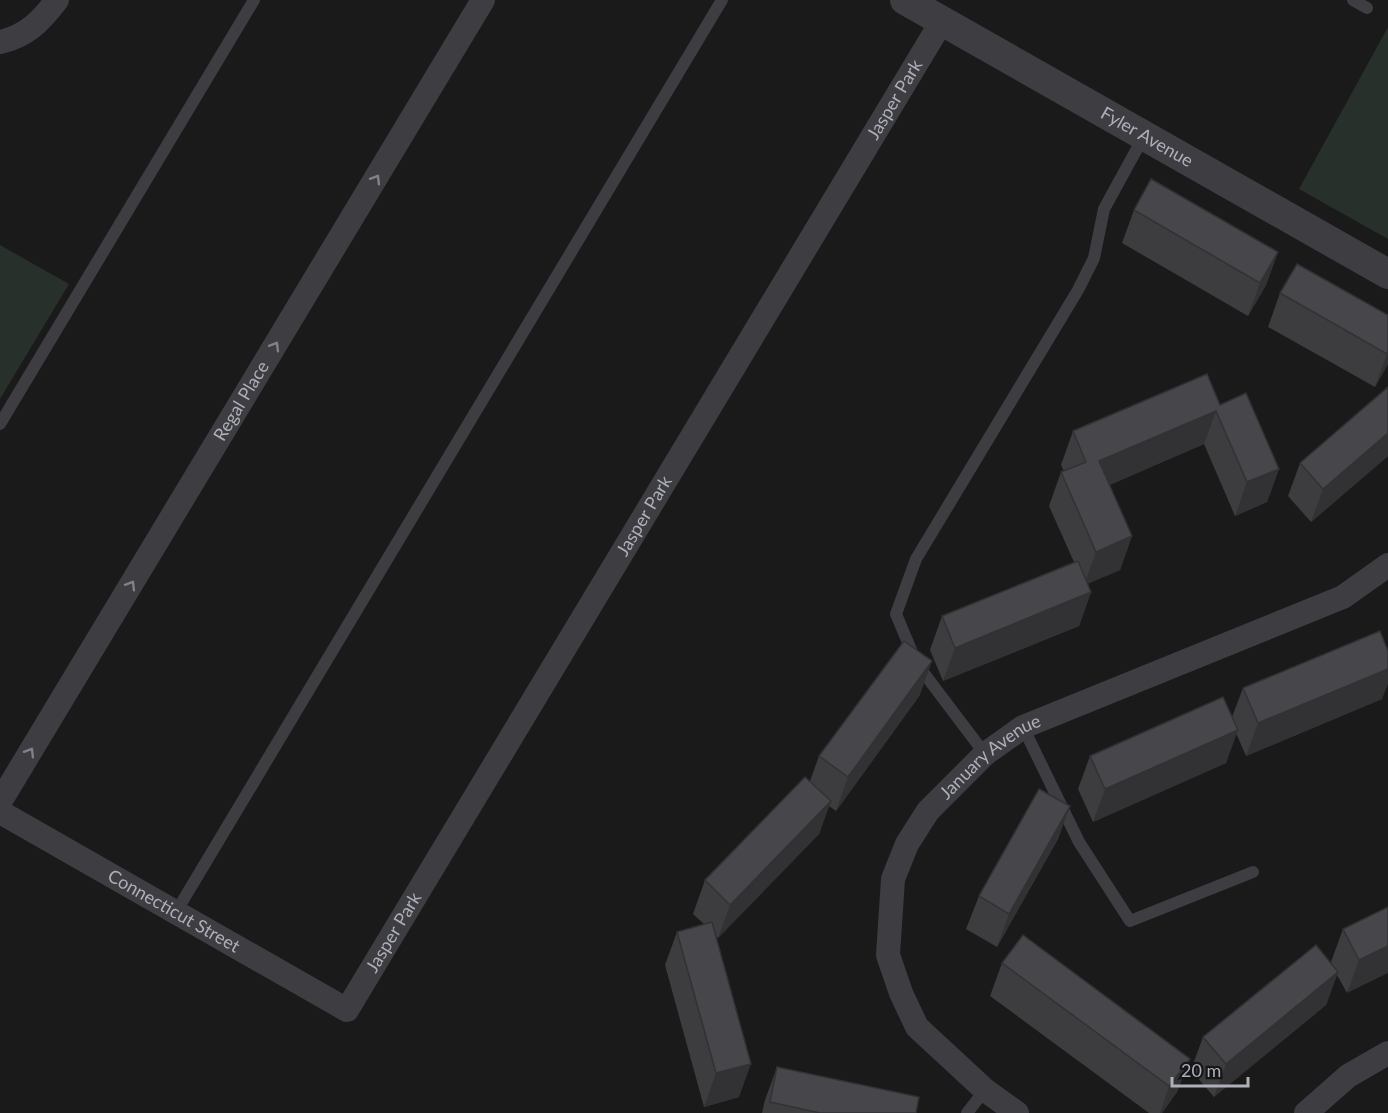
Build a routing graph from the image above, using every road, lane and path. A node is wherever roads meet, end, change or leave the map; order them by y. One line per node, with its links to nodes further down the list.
1 (57, 0): 9 (street)
2 (254, 0): 12 (lane)
3 (483, 0): 16 (street, Regal Place, one-way to 3)
4 (722, 0): 19 (lane)
5 (905, 0): 8 (street, Fyler Avenue)
6 (1353, 0): 7 (lane)
7 (1367, 8)
8 (942, 21): 10 (street, Fyler Avenue); 20 (street, Jasper Park)
9 (0, 42)
10 (1144, 135): 11 (street, Fyler Avenue); 15 (lane)
11 (1388, 274)
12 (0, 424)
13 (1388, 565): 14 (street, January Avenue)
14 (1023, 727): 15 (street, January Avenue); 18 (lane)
15 (985, 754): 22 (street, January Avenue)
16 (0, 802)
17 (0, 812): 19 (street, Connecticut Street)
18 (1253, 872)
19 (176, 912): 20 (street, Connecticut Street)
20 (347, 1010)
21 (1388, 1053): 25 (street)
22 (985, 1090): 23 (lane); 24 (street, January Avenue)
23 (967, 1113)
24 (1017, 1113)
25 (1306, 1113)

